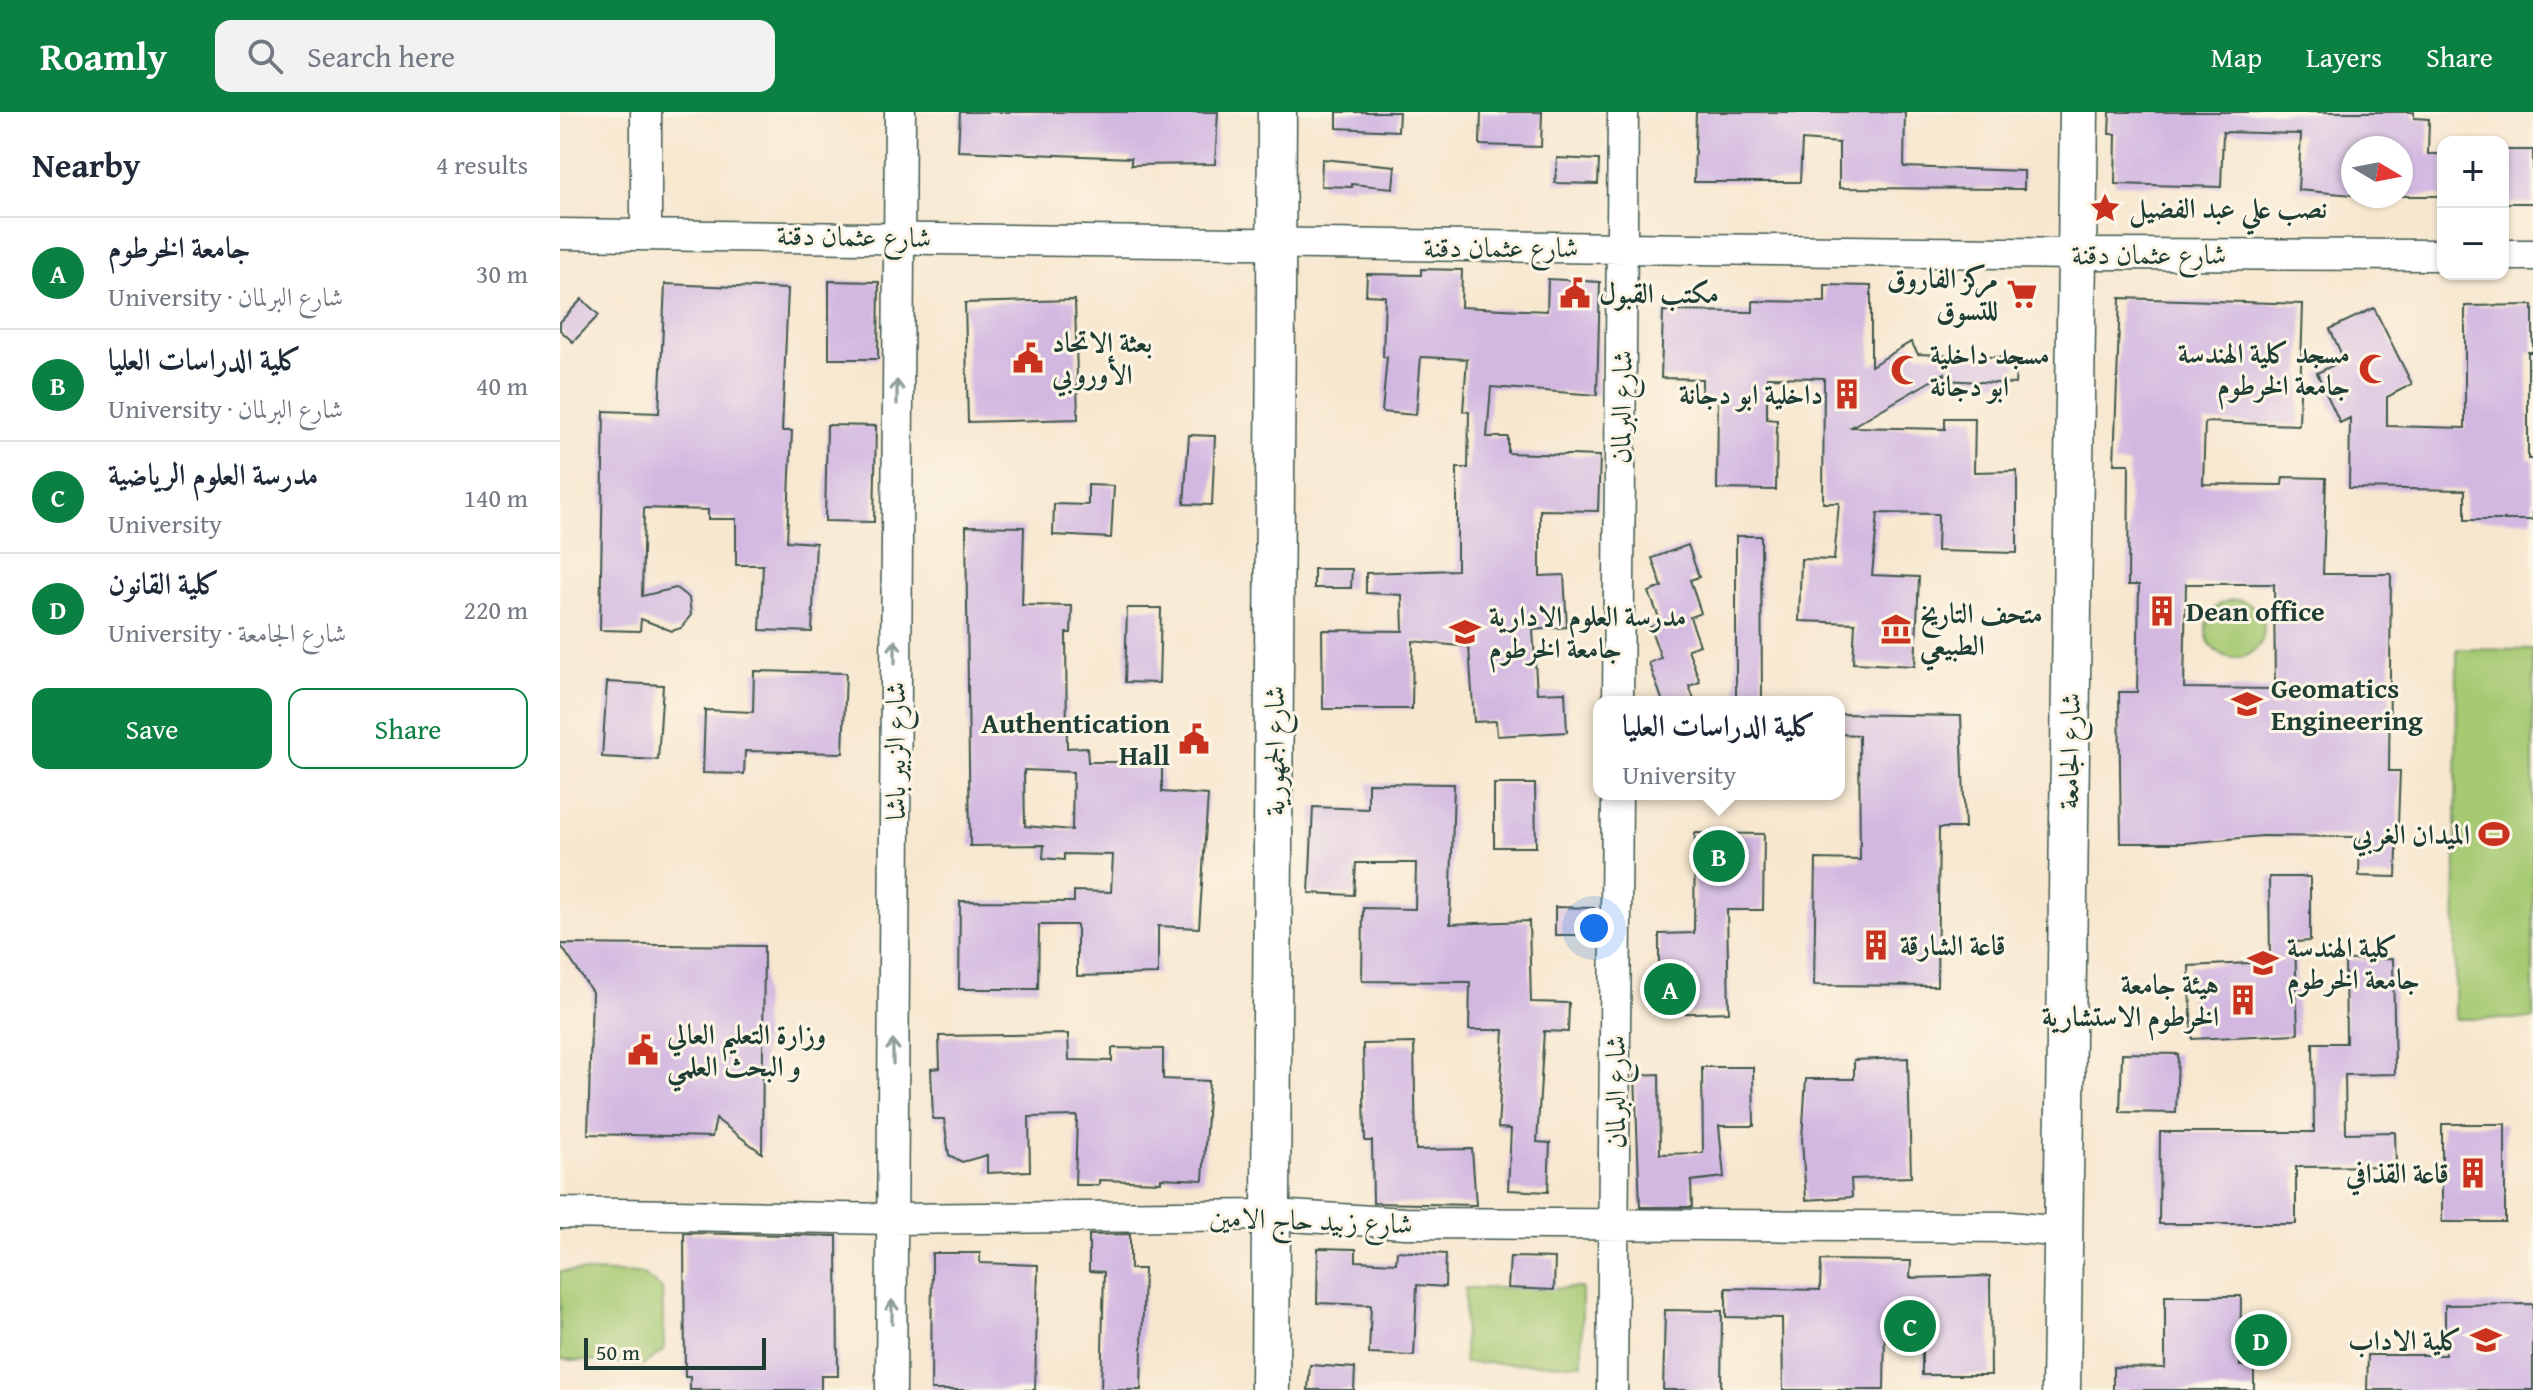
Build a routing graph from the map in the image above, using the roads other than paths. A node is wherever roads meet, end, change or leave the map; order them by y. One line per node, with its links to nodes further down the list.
1 (646, 112): 8 (street)
2 (900, 112): 9 (street, شارع الزبير باشا)
3 (1277, 112): 10 (main road, شارع الجمهورية)
4 (1623, 112): 11 (street, شارع البرلمان)
5 (2079, 112): 13 (main road, شارع الجامعة)
6 (560, 218): 7 (street)
7 (574, 234): 8 (street, شارع عثمان دقنة); 12 (street)
8 (646, 234): 9 (street, شارع عثمان دقنة)
9 (897, 236): 10 (street, شارع عثمان دقنة); 21 (street, شارع الزبير باشا, one-way to 9)
10 (1276, 245): 11 (street, شارع عثمان دقنة); 20 (main road, شارع الجمهورية)
11 (1622, 248): 13 (street, شارع عثمان دقنة); 17 (street, شارع البرلمان)
12 (560, 253)
13 (2078, 254): 14 (street, شارع عثمان دقنة); 23 (main road, شارع الجامعة)
14 (2437, 255)
15 (2509, 255): 16 (street)
16 (2533, 255)
17 (1618, 696)
18 (1617, 800): 22 (street, شارع البرلمان)
19 (560, 1213): 21 (street, شارع زبيد حاج الامين)
20 (1273, 1215): 21 (street, شارع زبيد حاج الامين); 22 (street, شارع زبيد حاج الامين); 25 (main road, شارع الجمهورية)
21 (892, 1219): 24 (street, شارع الزبير باشا, one-way to 21)
22 (1614, 1224): 23 (street, شارع زبيد حاج الامين); 26 (street, شارع البرلمان)
23 (2061, 1232): 27 (main road, شارع الجامعة)
24 (891, 1390)
25 (1270, 1390)
26 (1612, 1390)
27 (2061, 1390)

